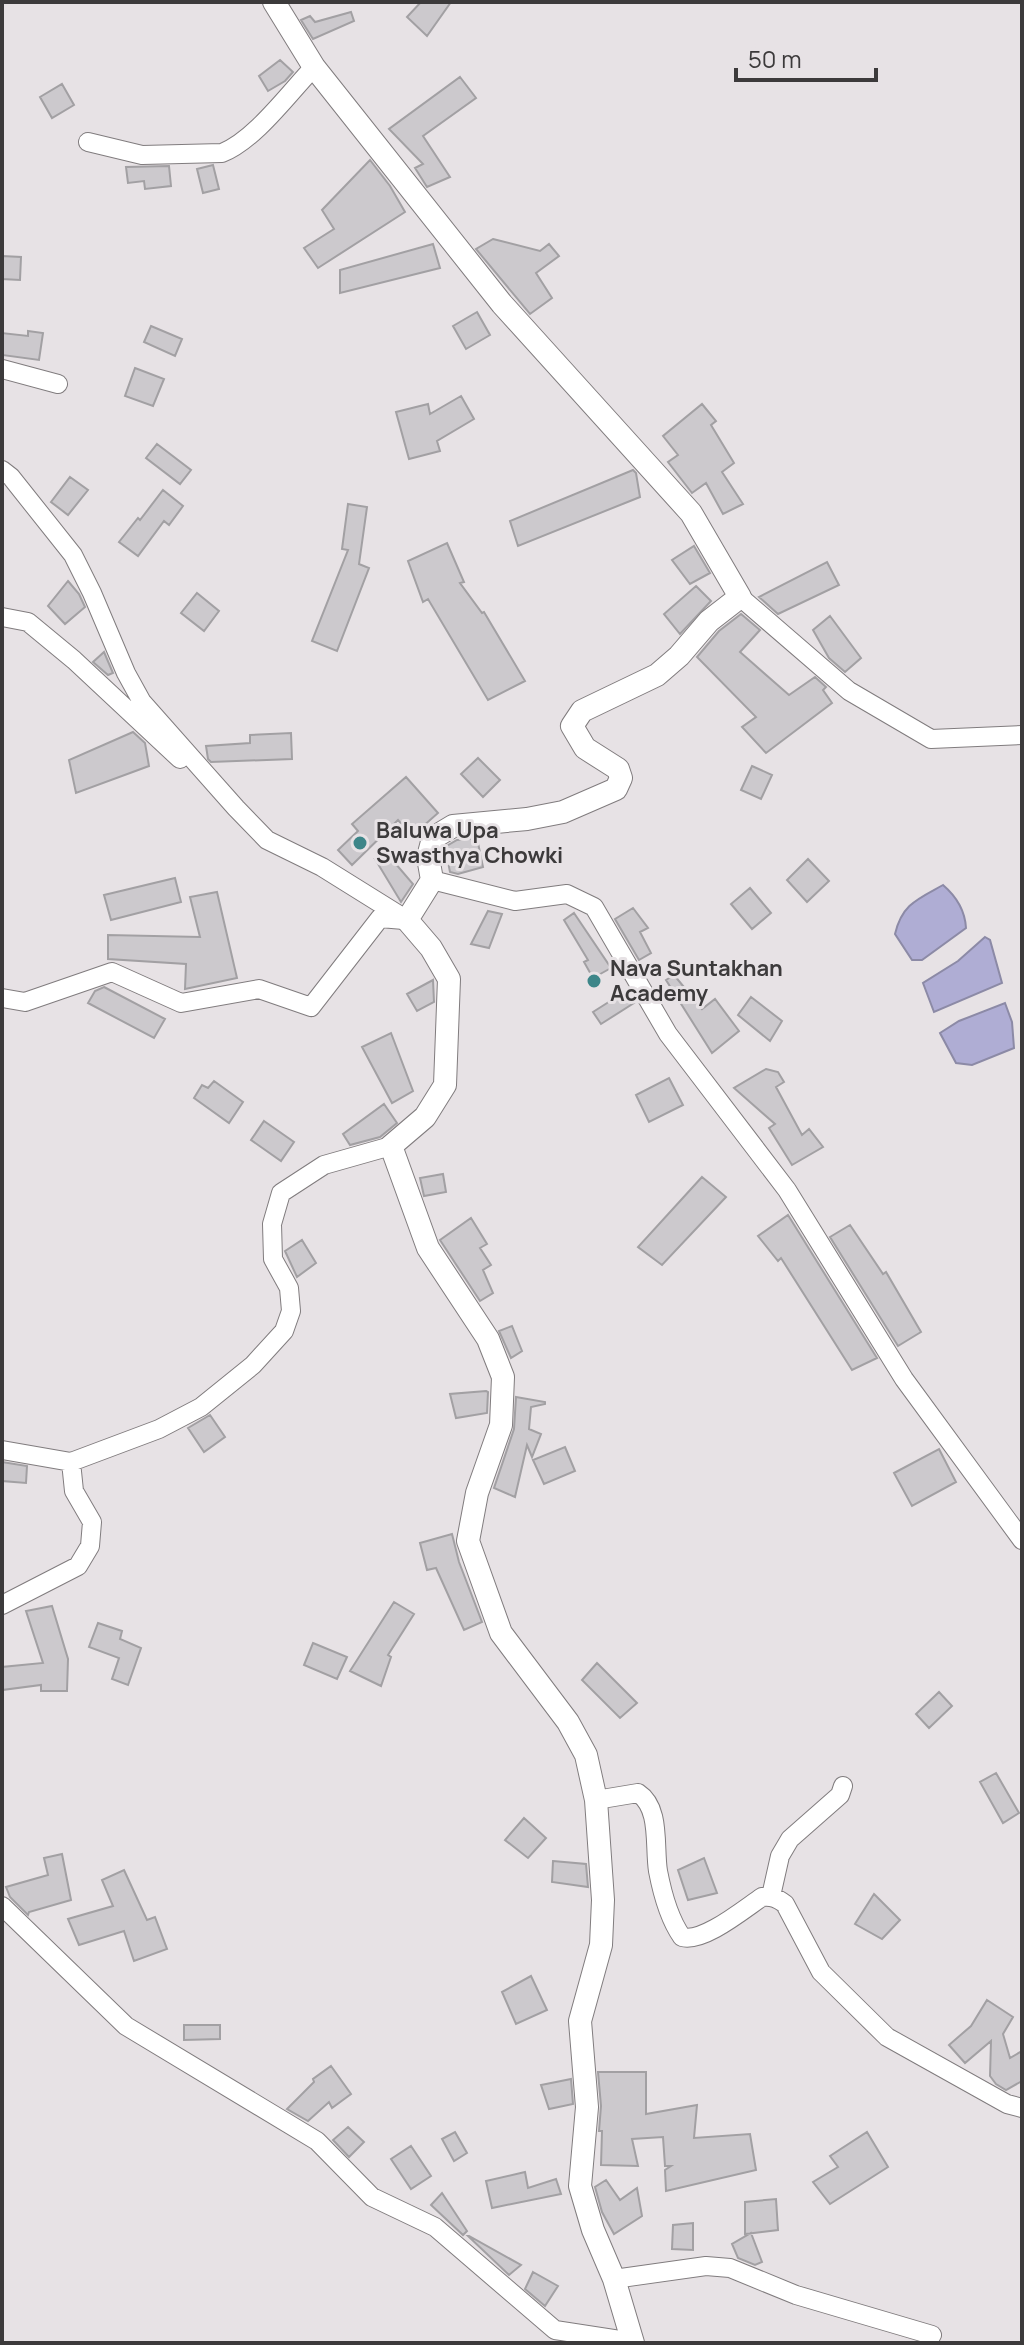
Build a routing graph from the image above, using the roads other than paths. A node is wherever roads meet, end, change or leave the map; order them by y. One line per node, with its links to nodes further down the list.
1 (274, 2): 2 (street)
2 (314, 67): 3 (street); 7 (street)
3 (88, 142)
4 (2, 369): 5 (street)
5 (58, 384)
6 (2, 470): 10 (street)
7 (740, 597): 9 (street); 11 (street)
8 (2, 617): 10 (street)
9 (1022, 735)
10 (209, 777): 12 (street)
11 (432, 880): 12 (street); 17 (street)
12 (407, 920): 13 (street); 14 (street)
13 (2, 998)
14 (391, 1146): 16 (street); 20 (street)
15 (2, 1450): 16 (street)
16 (71, 1462): 18 (street)
17 (1022, 1540)
18 (2, 1605)
19 (843, 1786): 21 (street)
20 (596, 1800): 21 (street); 24 (street)
21 (771, 1896): 23 (street)
22 (2, 1906): 26 (street)
23 (1022, 2108)
24 (614, 2279): 25 (street); 26 (street)
25 (932, 2335)
26 (633, 2342)

